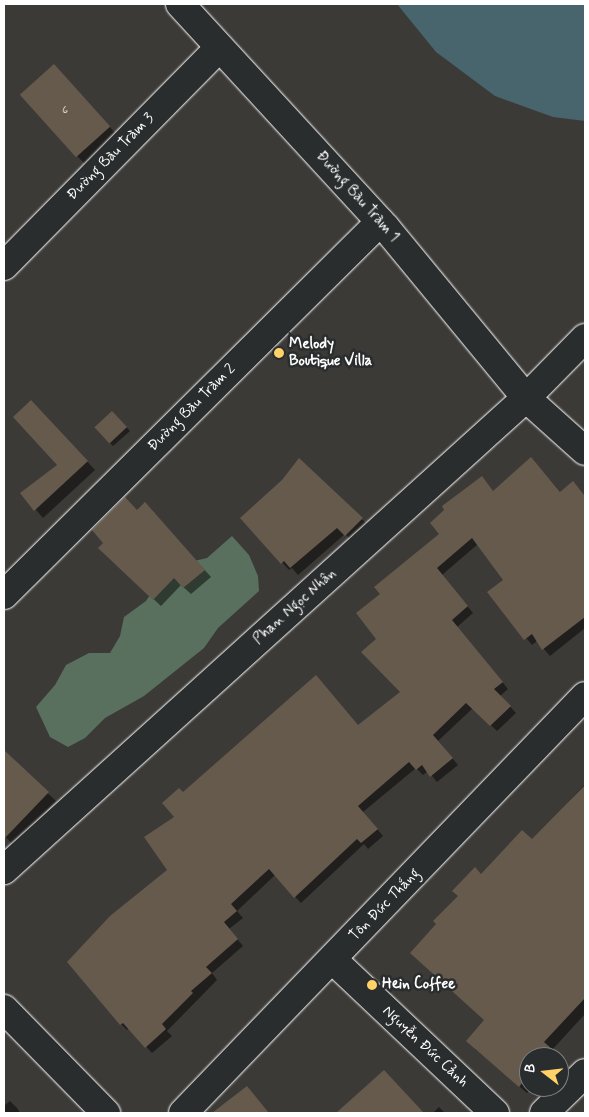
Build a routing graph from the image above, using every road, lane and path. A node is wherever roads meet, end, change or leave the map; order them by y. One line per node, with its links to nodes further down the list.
1 (180, 4): 2 (street, Đường Bàu Tràm 1)
2 (219, 48): 3 (street, Đường Bàu Tràm 1); 4 (street, Đường Bàu Tràm 3)
3 (380, 222): 6 (street, Đường Bàu Tràm 1); 8 (street, Đường Bàu Tràm 2)
4 (4, 266)
5 (585, 338): 6 (street, Phan Ngọc Nhân)
6 (526, 398): 7 (street); 10 (street, Phan Ngọc Nhân)
7 (585, 451)
8 (7, 584)
9 (585, 696): 11 (street, Tôn Đức Thắng)
10 (4, 870)
11 (333, 960): 15 (street, Tôn Đức Thắng); 16 (street, Nguyễn Đức Cảnh)
12 (4, 1009): 14 (street)
13 (585, 1073): 17 (street)
14 (106, 1113)
15 (184, 1113)
16 (495, 1113)
17 (544, 1113)

